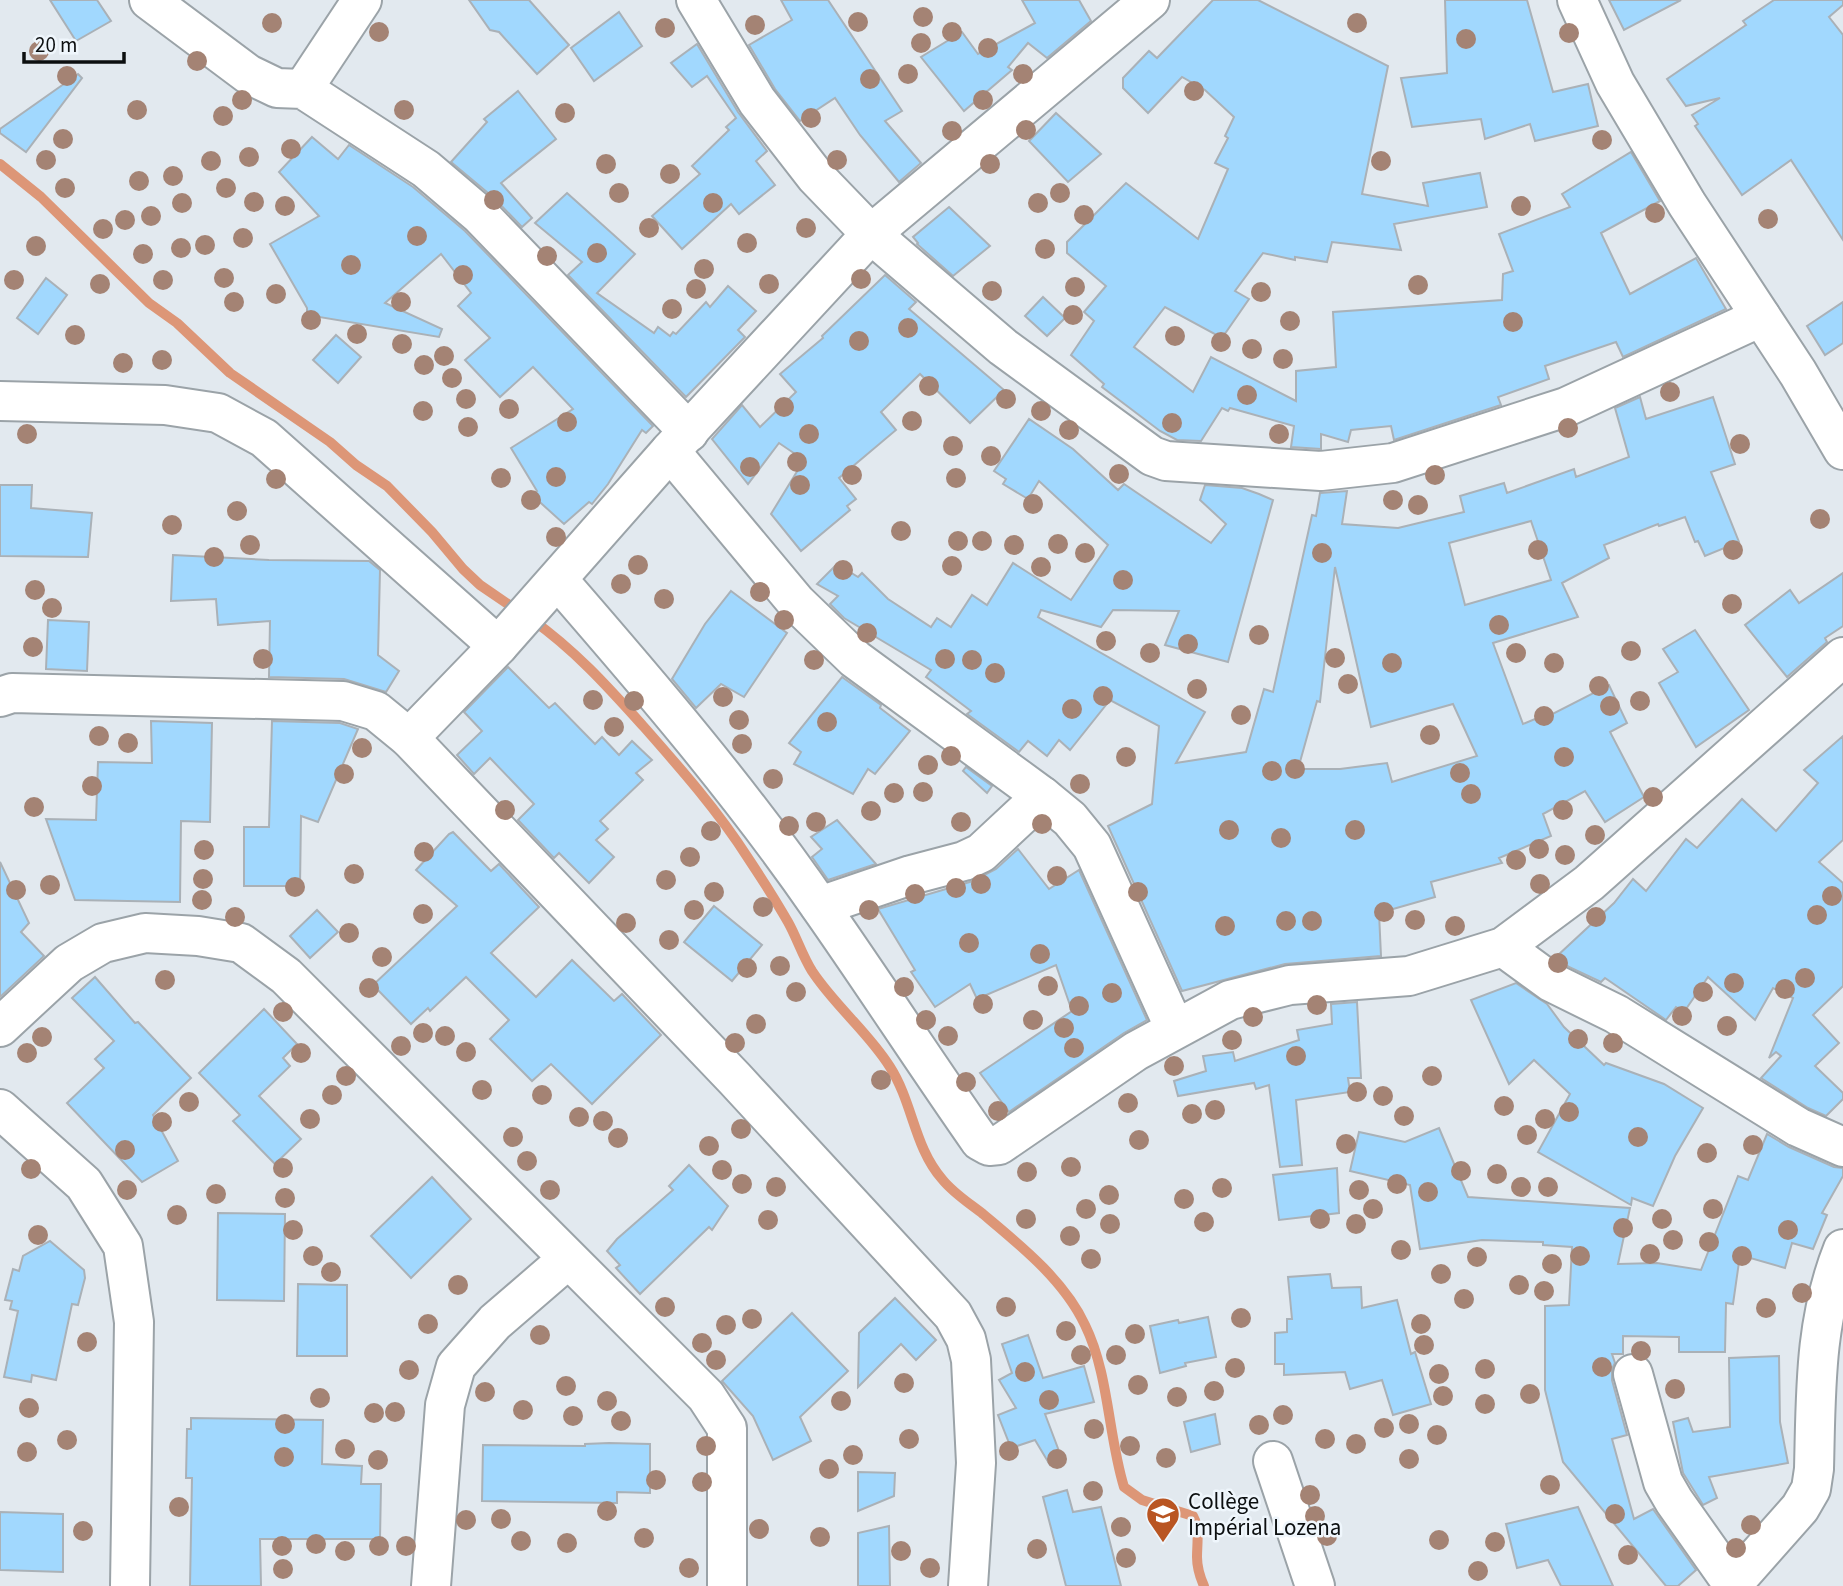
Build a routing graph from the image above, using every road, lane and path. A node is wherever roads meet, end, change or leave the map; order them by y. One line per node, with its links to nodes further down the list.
1 (149, 0): 6 (street)
2 (362, 0): 6 (street)
3 (695, 0): 7 (street)
4 (1150, 0): 7 (street)
5 (1577, 0): 8 (street)
6 (303, 89): 10 (street)
7 (871, 234): 8 (street); 10 (street)
8 (1761, 317): 11 (street)
9 (0, 401): 13 (street)
10 (679, 441): 12 (street); 17 (street)
11 (1843, 450)
12 (558, 580): 13 (street); 18 (street)
13 (498, 646): 16 (street)
14 (1843, 657): 19 (street)
15 (0, 697): 16 (street)
16 (409, 738): 32 (street)
17 (1042, 796): 18 (street); 21 (street)
18 (821, 906): 21 (street)
19 (1503, 947): 21 (street); 23 (street)
20 (0, 1027): 25 (street)
21 (1175, 1029)
22 (0, 1109): 29 (street)
23 (1843, 1147)
24 (1843, 1249): 27 (street)
25 (568, 1259): 30 (street); 31 (street)
26 (1633, 1374): 34 (street)
27 (1829, 1388): 34 (street)
28 (1273, 1461): 33 (street)
29 (130, 1586)
30 (430, 1586)
31 (727, 1586)
32 (968, 1586)
33 (1315, 1586)
34 (1732, 1586)

